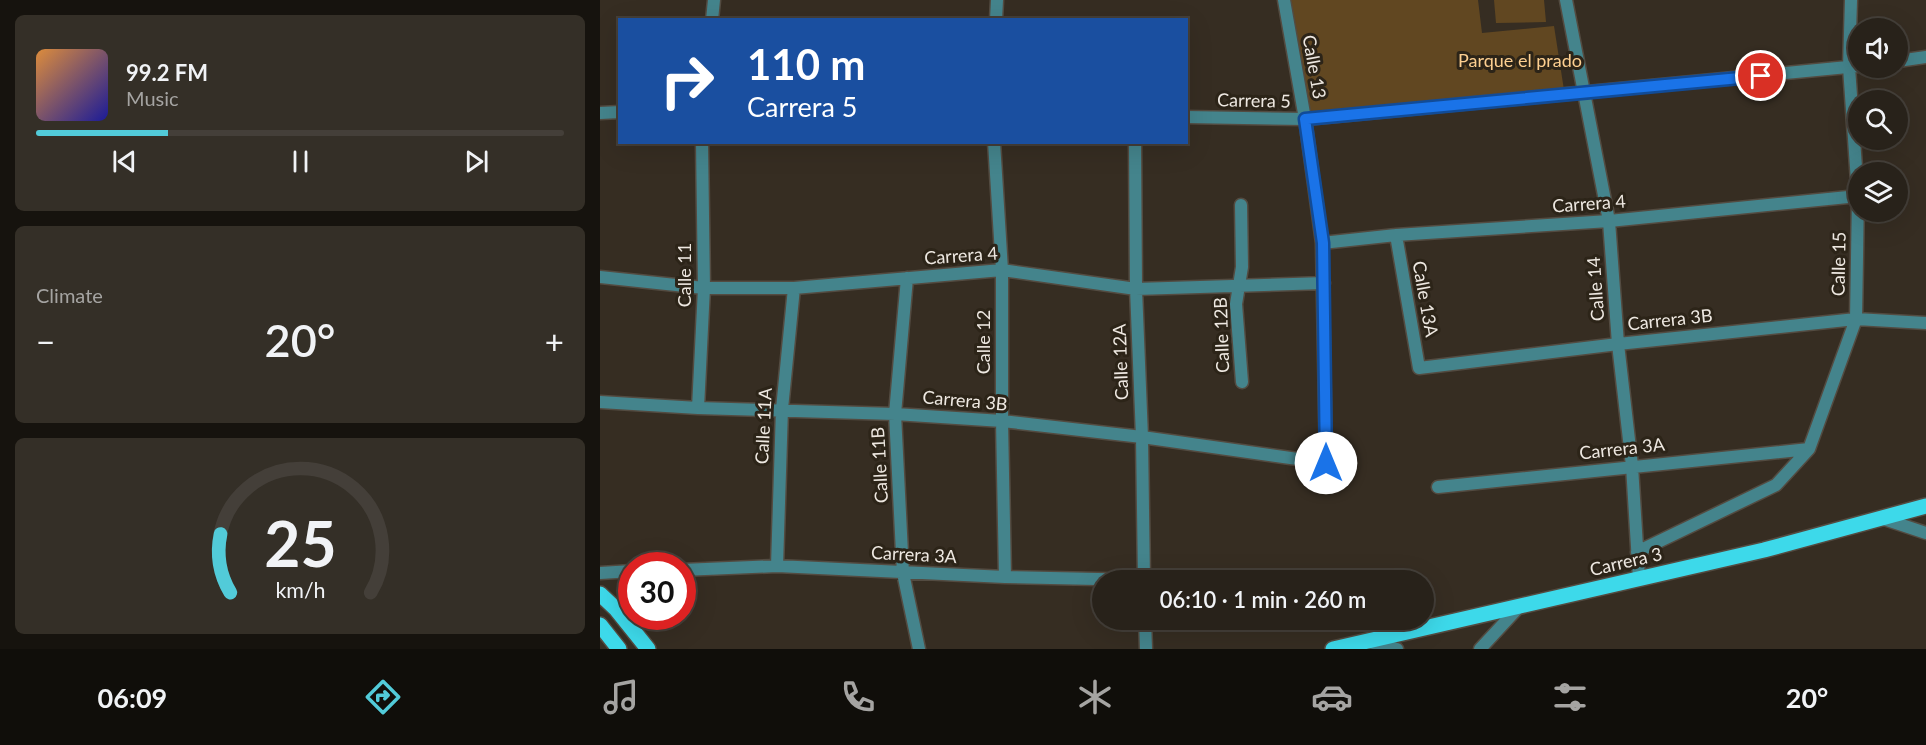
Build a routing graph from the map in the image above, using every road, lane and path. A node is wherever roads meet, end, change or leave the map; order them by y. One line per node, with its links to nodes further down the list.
1 (714, 0): 6 (street)
2 (997, 0): 7 (street)
3 (1284, 0): 17 (street, Calle 13)
4 (1566, 0): 13 (street, Calle 14)
5 (1851, 0): 8 (street, Calle 15)
6 (712, 18)
7 (996, 18)
8 (1852, 18)
9 (1926, 57): 10 (street)
10 (1908, 60)
11 (1848, 68): 13 (street, Carrera 5)
12 (1854, 78): 21 (street, Calle 15)
13 (1585, 94): 17 (street, Carrera 5); 24 (street, Calle 14)
14 (618, 112): 15 (street)
15 (600, 113)
16 (1188, 117): 17 (street, Carrera 5)
17 (1305, 119): 27 (street, Calle 13)
18 (702, 144): 33 (street, Calle 11)
19 (994, 144): 28 (street, Calle 12)
20 (1135, 144): 35 (street, Calle 12A)
21 (1857, 162)
22 (1848, 197): 24 (street, Carrera 4)
23 (1241, 205): 32 (street, Calle 12B)
24 (1609, 221): 26 (street, Carrera 4); 38 (street, Calle 14)
25 (1858, 222): 36 (street, Calle 15)
26 (1396, 235): 27 (street, Carrera 4); 39 (street, Calle 13A)
27 (1323, 243): 31 (street, Calle 13)
28 (1002, 270): 30 (street, Carrera 4); 35 (street, Carrera 4); 45 (street, Calle 12)
29 (600, 277): 33 (street, Carrera 4)
30 (907, 278): 34 (street, Carrera 4); 44 (street, Calle 11B)
31 (1324, 283): 32 (street, Carrera 4); 48 (street, Calle 13)
32 (1239, 286): 35 (street, Carrera 4); 40 (street, Calle 12B)
33 (704, 288): 34 (street, Carrera 4); 42 (street, Calle 11)
34 (794, 288): 43 (street, Calle 11A)
35 (1136, 289): 46 (street, Calle 12A)
36 (1856, 319): 37 (street, Carrera 3B); 38 (street, Carrera 3B); 47 (street, Calle 15)
37 (1926, 323)
38 (1618, 344): 39 (street, Carrera 3B); 49 (street, Calle 14)
39 (1419, 368)
40 (1242, 382)
41 (600, 402): 42 (street, Carrera 3B)
42 (698, 408): 43 (street, Carrera 3B)
43 (782, 409): 44 (street, Carrera 3B); 55 (street, Calle 11A)
44 (895, 414): 45 (street, Carrera 3B); 60 (street, Calle 11B)
45 (1002, 422): 46 (street, Carrera 3B); 61 (street, Calle 12)
46 (1142, 437): 48 (street, Carrera 3B); 57 (street, Calle 12A)
47 (1809, 449): 49 (street, Carrera 3A); 54 (street)
48 (1326, 463)
49 (1632, 466): 50 (street, Carrera 3A); 54 (street, Calle 14)
50 (1438, 487)
51 (1926, 506): 52 (main road, Carrera 3)
52 (1884, 519): 53 (street); 63 (main road, Carrera 3)
53 (1926, 533)
54 (1637, 552): 63 (street, Calle 14)
55 (777, 566): 56 (street, Carrera 3A); 60 (street, Carrera 3A)
56 (696, 569)
57 (1144, 570)
58 (618, 572): 59 (street)
59 (600, 573)
60 (903, 573): 61 (street, Carrera 3A); 71 (street, Calle 11B)
61 (1005, 577): 62 (street, Carrera 3A)
62 (1092, 579)
63 (1639, 579): 65 (main road, Carrera 3)
64 (600, 594): 70 (main road)
65 (1518, 608): 68 (main road, Carrera 3); 75 (street)
66 (600, 625): 69 (main road)
67 (1145, 630): 72 (street)
68 (1368, 641): 73 (main road, Carrera 3); 74 (street)
69 (619, 649)
70 (648, 649)
71 (919, 649)
72 (1146, 649)
73 (1333, 649)
74 (1397, 649)
75 (1480, 649)

